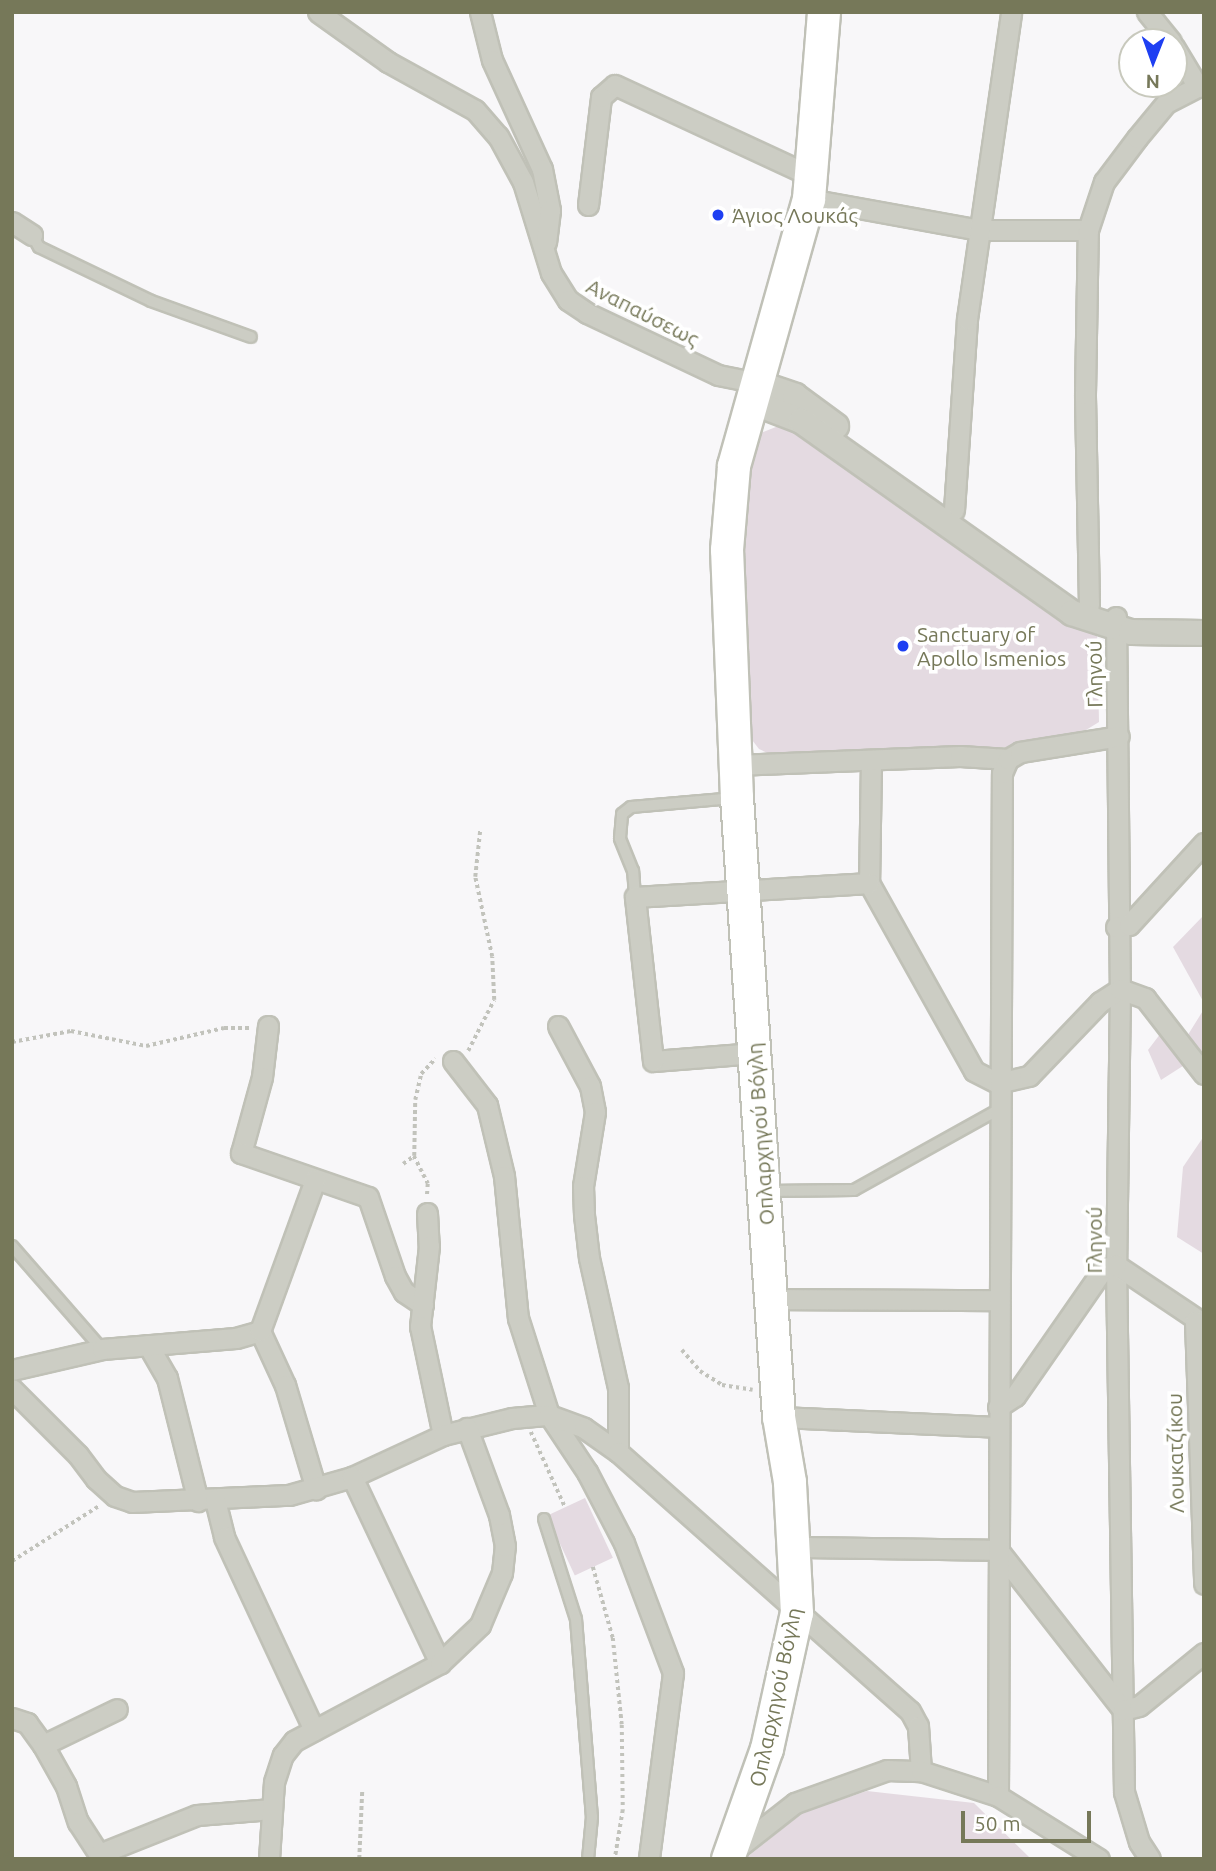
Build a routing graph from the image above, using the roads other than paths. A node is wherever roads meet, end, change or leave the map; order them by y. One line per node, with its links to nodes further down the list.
1 (318, 12): 15 (street, Αναπαύσεως)
2 (480, 12): 15 (street)
3 (824, 12): 9 (main road, Οπλαρχηγού Βόγλη)
4 (1011, 12): 12 (street)
5 (1147, 12): 6 (street)
6 (1160, 28)
7 (1188, 68): 8 (street)
8 (1201, 87): 13 (street)
9 (810, 187): 10 (street); 12 (street); 17 (main road, Οπλαρχηγού Βόγλη)
10 (588, 205)
11 (12, 222): 14 (street)
12 (980, 230): 13 (street); 18 (street)
13 (1088, 230): 19 (street)
14 (32, 235): 16 (lane)
15 (545, 248): 17 (street, Αναπαύσεως)
16 (251, 337)
17 (755, 392): 18 (street); 26 (main road, Οπλαρχηγού Βόγλη)
18 (959, 521): 19 (street); 21 (street)
19 (1089, 605): 21 (street)
20 (1204, 618): 21 (street)
21 (1116, 623): 22 (street); 23 (street, Γληνού)
22 (1204, 633)
23 (1119, 736): 24 (street); 32 (street, Γληνού)
24 (1008, 759): 25 (street); 39 (street)
25 (871, 760): 26 (street); 29 (street)
26 (735, 765): 27 (main road, Οπλαρχηγού Βόγλη)
27 (737, 798): 30 (main road, Οπλαρχηγού Βόγλη); 31 (lane)
28 (1204, 843): 32 (street)
29 (869, 884): 30 (street); 39 (street)
30 (744, 893): 31 (street); 36 (main road, Οπλαρχηγού Βόγλη)
31 (635, 897): 36 (street)
32 (1116, 927): 33 (street, Γληνού)
33 (1120, 989): 38 (street); 39 (street); 45 (street, Γληνού)
34 (268, 1026): 41 (street)
35 (558, 1026): 60 (street)
36 (755, 1053): 42 (main road, Οπλαρχηγού Βόγλη)
37 (455, 1064): 56 (street)
38 (1204, 1073)
39 (998, 1083): 40 (street)
40 (998, 1110): 42 (lane); 47 (street)
41 (315, 1180): 48 (street); 50 (street)
42 (765, 1191): 46 (main road, Οπλαρχηγού Βόγλη)
43 (427, 1213): 48 (street)
44 (12, 1246): 52 (lane)
45 (1116, 1265): 49 (street); 57 (street); 72 (street, Γληνού)
46 (771, 1299): 47 (street); 55 (main road, Οπλαρχηγού Βόγλη)
47 (998, 1300): 57 (street)
48 (423, 1305): 59 (street)
49 (1200, 1323): 67 (street, Λουκατζίκου)
50 (260, 1331): 51 (street); 62 (street)
51 (148, 1345): 52 (street); 63 (street)
52 (102, 1349): 53 (street)
53 (12, 1370)
54 (12, 1390): 63 (street)
55 (778, 1404): 57 (street); 65 (main road, Οπλαρχηγού Βόγλη)
56 (549, 1415): 58 (street); 60 (street); 83 (street)
57 (998, 1417): 66 (street)
58 (467, 1428): 59 (street); 70 (street)
59 (443, 1435): 61 (street)
60 (618, 1452): 68 (street)
61 (352, 1477): 62 (street); 70 (street)
62 (316, 1489): 63 (street)
63 (206, 1500): 74 (street)
64 (544, 1519): 82 (lane)
65 (794, 1547): 66 (street); 68 (main road, Οπλαρχηγού Βόγλη)
66 (998, 1550): 72 (street); 77 (street)
67 (1204, 1584)
68 (797, 1613): 76 (street); 80 (main road, Οπλαρχηγού Βόγλη)
69 (1204, 1653): 72 (street)
70 (440, 1663): 74 (street)
71 (117, 1709): 75 (street)
72 (1124, 1710): 85 (street, Γληνού)
73 (12, 1717): 75 (street)
74 (314, 1730): 78 (street)
75 (43, 1745): 79 (street)
76 (921, 1771): 77 (street); 80 (street)
77 (998, 1796): 84 (street)
78 (272, 1809): 79 (street); 81 (street)
79 (90, 1856)
80 (729, 1857)
81 (269, 1859)
82 (588, 1859)
83 (649, 1859)
84 (1099, 1859)
85 (1150, 1859)

